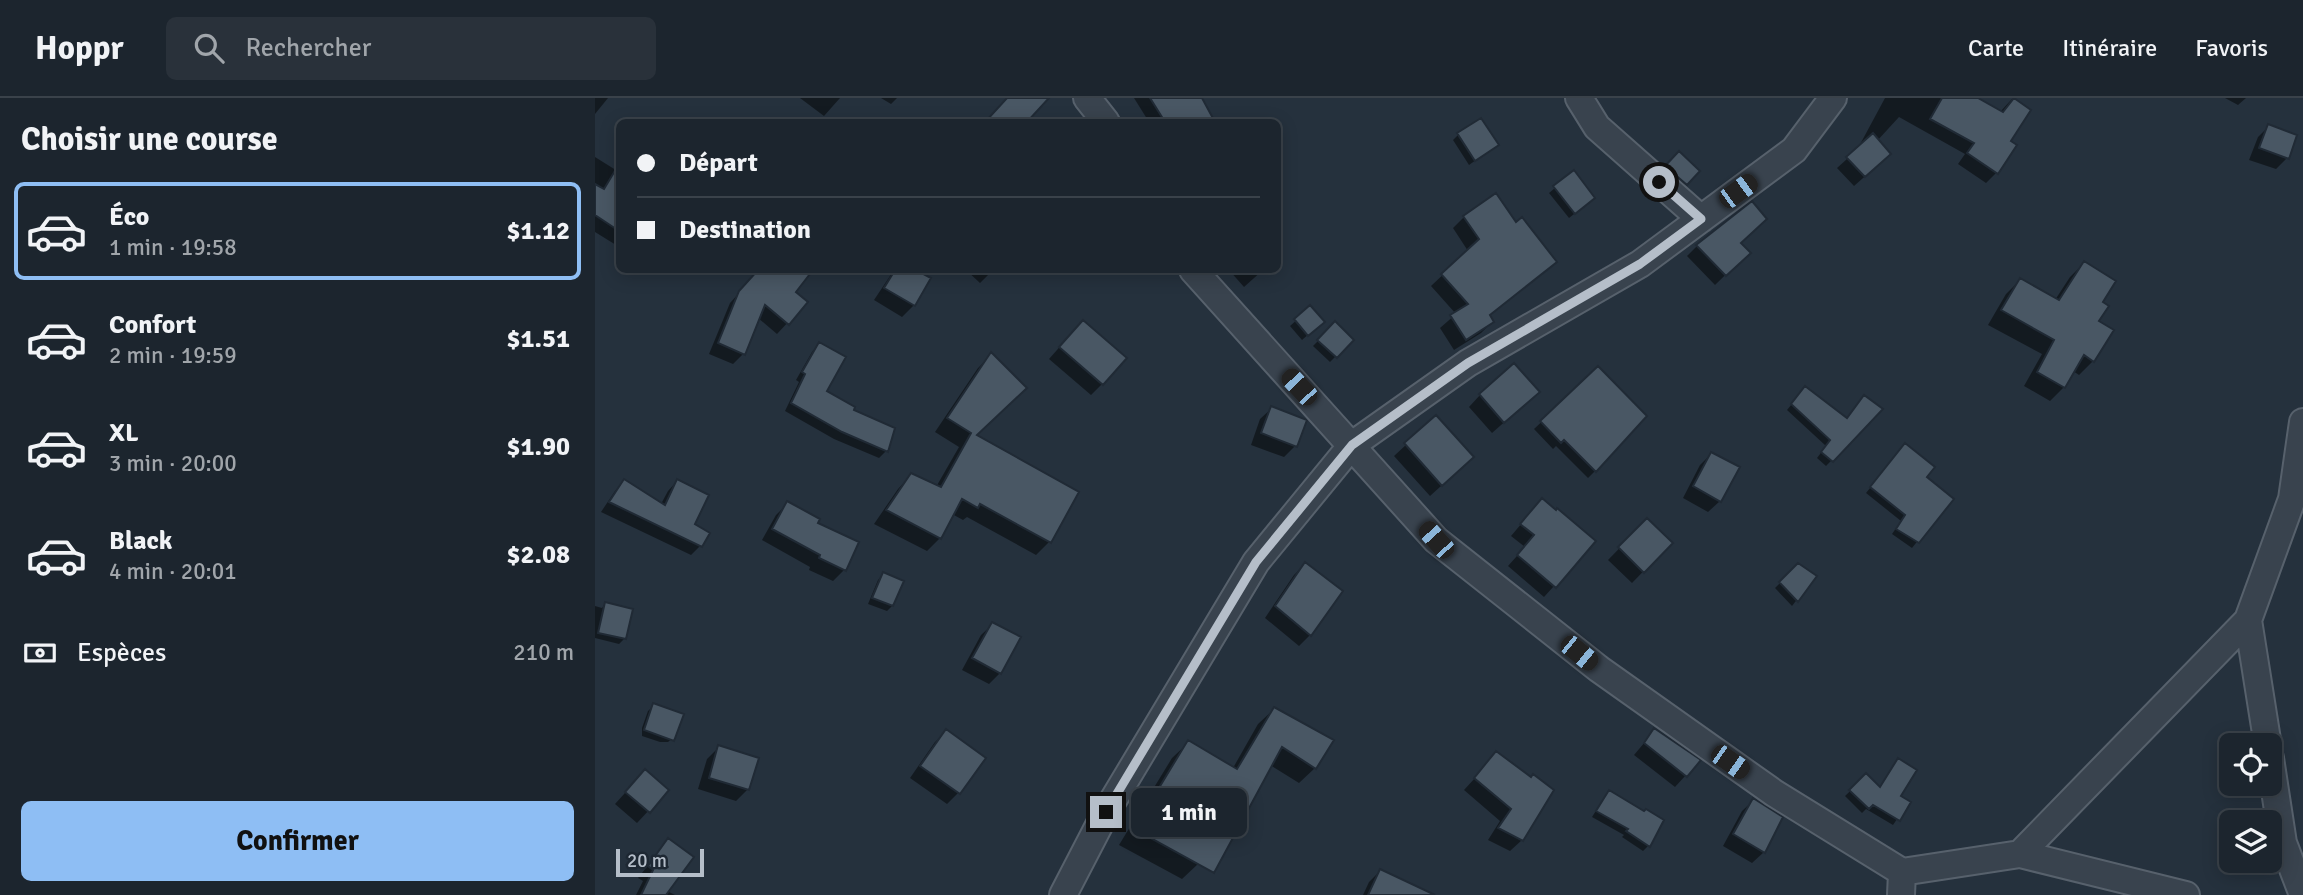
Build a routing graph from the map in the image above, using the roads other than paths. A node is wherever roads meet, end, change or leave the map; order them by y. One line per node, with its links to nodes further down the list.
1 (1087, 98): 4 (street)
2 (1579, 98): 5 (street)
3 (1833, 98): 5 (street)
4 (1104, 119)
5 (1701, 219): 8 (street)
6 (1196, 273): 8 (street)
7 (2303, 422): 9 (street)
8 (1352, 445): 13 (street); 14 (street)
9 (2248, 620): 10 (street); 12 (street)
10 (2266, 733)
11 (2276, 796): 16 (street)
12 (2020, 854): 13 (street); 15 (street)
13 (1901, 883)
14 (1063, 895)
15 (2186, 895)
16 (2303, 895)

